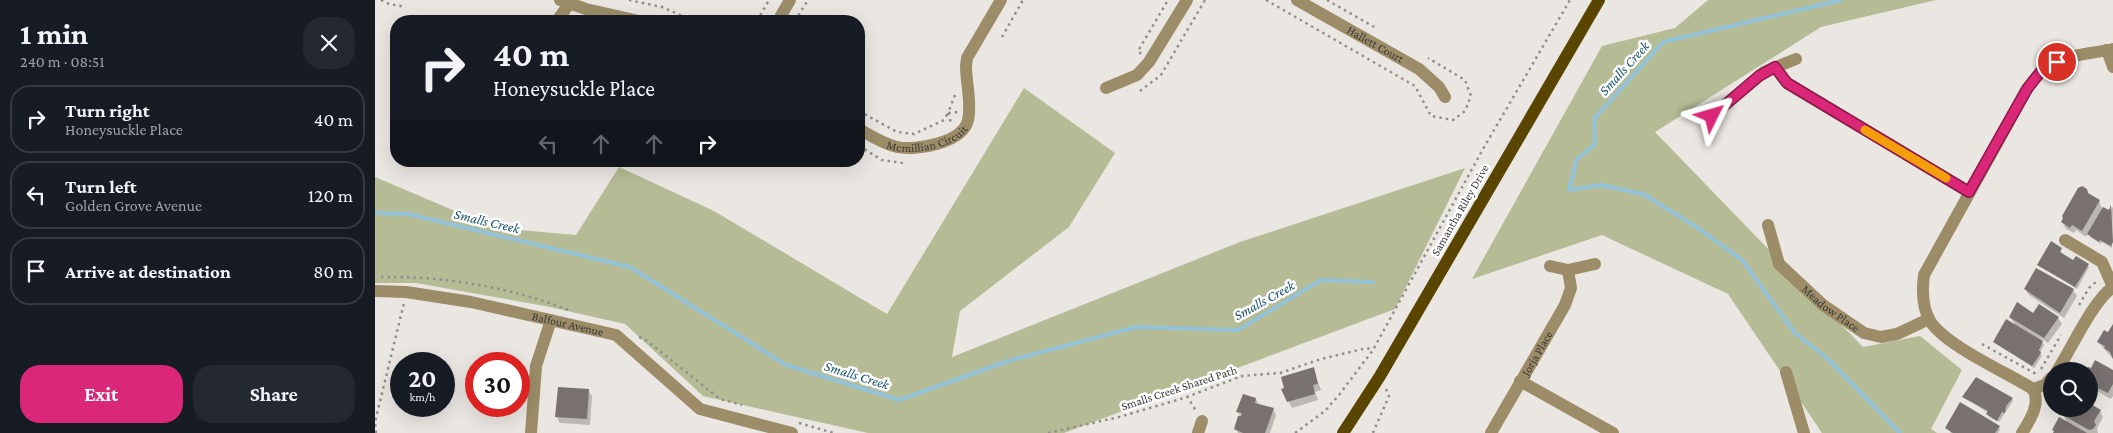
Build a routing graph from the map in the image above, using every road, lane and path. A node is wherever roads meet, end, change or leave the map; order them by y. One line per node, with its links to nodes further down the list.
1 (381, 0): 14 (path)
2 (629, 0): 17 (path)
3 (769, 0): 18 (path)
4 (790, 0): 19 (street)
5 (808, 0): 20 (path)
6 (1001, 0): 32 (street, Mcmillian Circuit)
7 (1023, 0): 21 (path)
8 (1187, 0): 26 (street)
9 (1205, 0): 27 (path)
10 (1297, 0): 28 (street, Hallett Court)
11 (1570, 0): 45 (path)
12 (1599, 0): 48 (main road, Samantha Riley Drive)
13 (570, 2): 15 (street); 16 (street)
14 (406, 6)
15 (561, 15)
16 (617, 15)
17 (681, 15)
18 (760, 15)
19 (781, 15)
20 (799, 15)
21 (1002, 37)
22 (2110, 49): 25 (street); 33 (street)
23 (1796, 59): 24 (street)
24 (1775, 67): 31 (street); 33 (street)
25 (2113, 67)
26 (1105, 88)
27 (1141, 90)
28 (1445, 97)
29 (865, 113): 30 (path)
30 (948, 113)
31 (1712, 116)
32 (865, 133)
33 (1969, 192): 42 (street)
34 (1768, 225): 42 (street, Meadow Place)
35 (2065, 240): 39 (street)
36 (1595, 264): 38 (street)
37 (1550, 266): 38 (street)
38 (1568, 270): 49 (street, Jorja Place)
39 (2113, 287): 46 (street)
40 (375, 291): 41 (street, Balfour Avenue)
41 (406, 292): 43 (street, Balfour Avenue); 55 (path)
42 (1929, 319): 51 (street)
43 (551, 320): 54 (street, Balfour Avenue); 56 (street)
44 (1977, 342): 51 (path)
45 (1373, 350): 52 (path, Smalls Creek Shared Path); 59 (path)
46 (2062, 362)
47 (1787, 372): 64 (street)
48 (1380, 376): 60 (main road, Samantha Riley Drive); 61 (path)
49 (1521, 381): 62 (street, Jorja Place); 63 (street)
50 (2043, 386): 51 (street)
51 (2033, 389): 65 (street)
52 (1187, 396): 53 (path); 58 (path, Smalls Creek Shared Path)
53 (1200, 427)
54 (761, 429): 57 (street, Balfour Avenue)
55 (376, 433)
56 (531, 433)
57 (792, 433)
58 (1048, 433)
59 (1295, 433)
60 (1343, 433)
61 (1373, 433)
62 (1491, 433)
63 (1613, 433)
64 (1803, 433)
65 (2022, 433)

